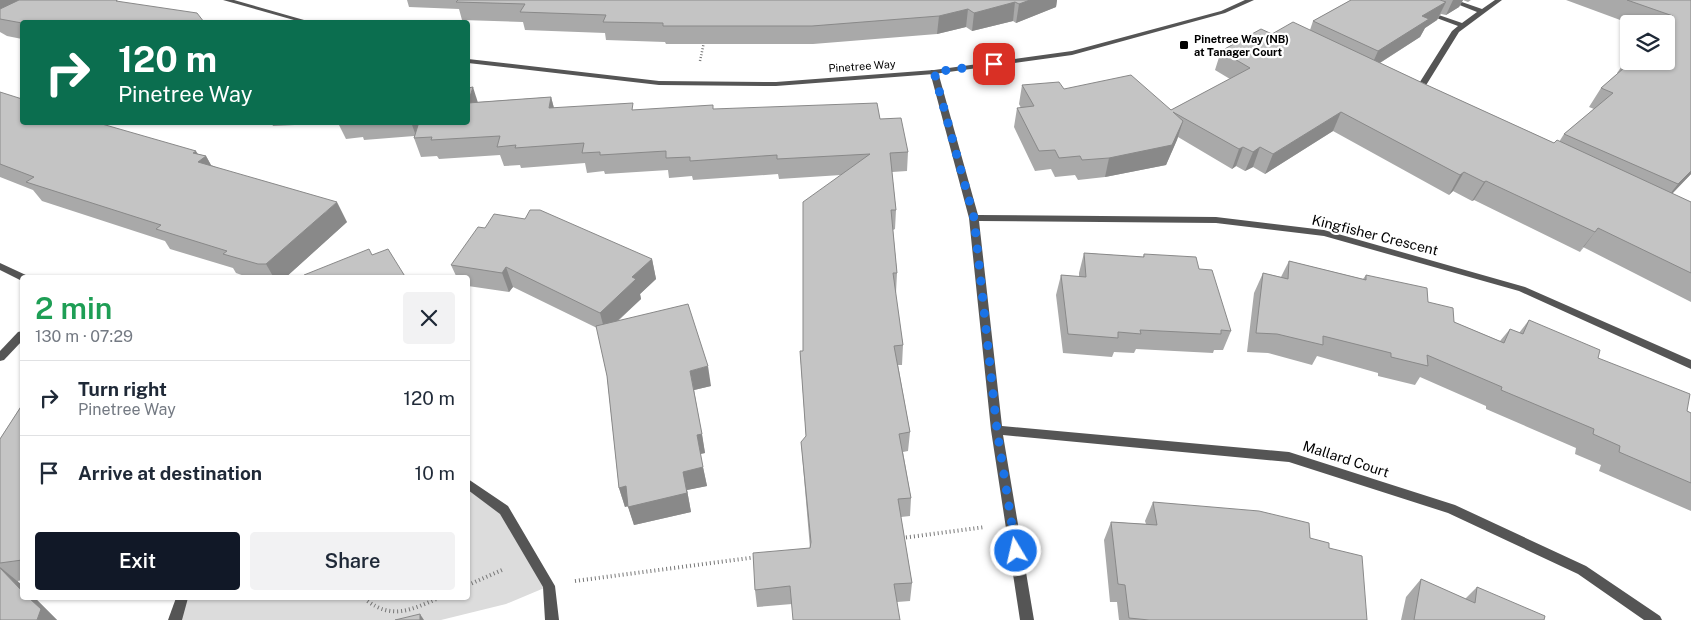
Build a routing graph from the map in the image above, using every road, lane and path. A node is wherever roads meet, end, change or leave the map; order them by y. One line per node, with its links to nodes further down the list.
1 (226, 0): 7 (street)
2 (1251, 0): 11 (street, Pinetree Way)
3 (1450, 0): 6 (street)
4 (1499, 0): 6 (street)
5 (1418, 10): 8 (street)
6 (1483, 12): 8 (street)
7 (300, 20)
8 (1463, 26): 14 (street)
9 (705, 36): 12 (path)
10 (470, 61): 12 (street, Pinetree Way)
11 (934, 72): 12 (street, Pinetree Way); 16 (street)
12 (696, 83)
13 (1407, 91): 14 (street)
14 (1416, 95): 15 (street)
15 (1425, 99)
16 (974, 218): 21 (street, Kingfisher Crescent); 22 (street)
17 (0, 266): 18 (street)
18 (20, 276)
19 (20, 337): 20 (street)
20 (0, 356)
21 (1691, 364)
22 (997, 430): 24 (street); 36 (street, Mallard Court)
23 (470, 485): 29 (street)
24 (1013, 534): 25 (path); 35 (street)
25 (896, 539)
26 (758, 556): 29 (path)
27 (502, 570): 28 (path)
28 (470, 584)
29 (549, 586): 34 (street)
30 (181, 600): 33 (street)
31 (366, 600): 32 (path)
32 (433, 600)
33 (175, 620)
34 (552, 620)
35 (1027, 620)
36 (1655, 620)

